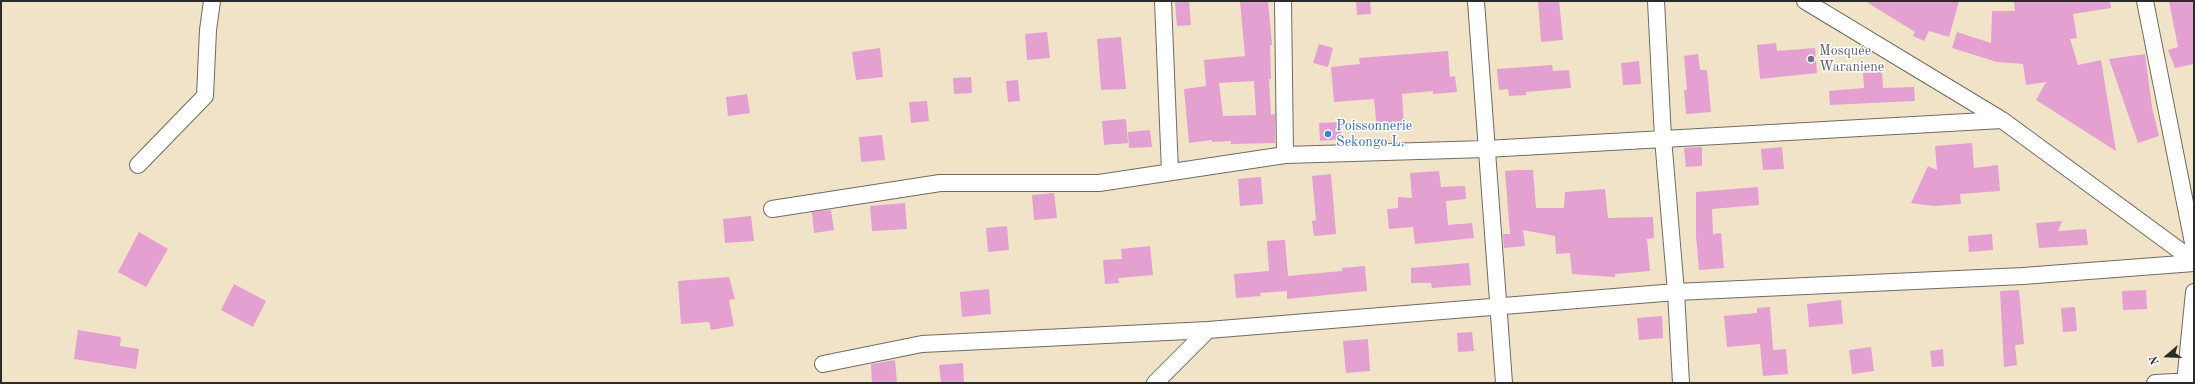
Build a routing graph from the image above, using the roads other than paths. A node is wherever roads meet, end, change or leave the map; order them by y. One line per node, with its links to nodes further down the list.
1 (212, 1): 12 (street)
2 (1163, 1): 13 (street)
3 (1283, 1): 11 (street)
4 (1476, 1): 10 (street)
5 (1656, 1): 9 (street)
6 (1808, 1): 8 (street)
7 (2145, 1): 15 (street)
8 (2002, 120): 9 (street); 16 (street)
9 (1663, 138): 10 (street); 17 (street)
10 (1486, 149): 11 (street); 19 (street)
11 (1285, 154): 13 (street)
12 (138, 164)
13 (1170, 172): 14 (street)
14 (772, 209)
15 (2194, 248)
16 (2194, 262): 17 (street)
17 (1676, 292): 19 (street); 25 (street)
18 (2194, 292): 22 (street)
19 (1499, 306): 20 (street); 24 (street)
20 (1208, 330): 21 (street); 23 (street)
21 (823, 364)
22 (2188, 382): 26 (street)
23 (1155, 383)
24 (1504, 383)
25 (1681, 383)
26 (2155, 383)

